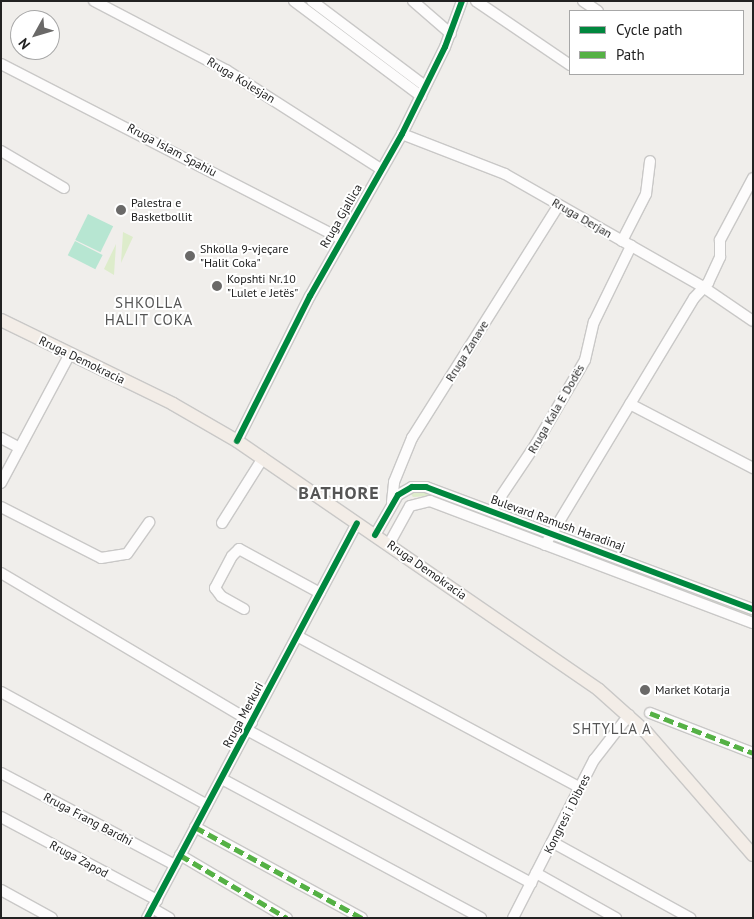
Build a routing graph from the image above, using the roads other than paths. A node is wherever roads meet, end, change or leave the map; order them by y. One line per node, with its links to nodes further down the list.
1 (94, 1): 17 (street, Rruga Kolesjan)
2 (294, 1): 13 (street)
3 (312, 1): 12 (street)
4 (413, 1): 9 (street)
5 (462, 1): 9 (street, Rruga Gjallica)
6 (476, 1): 11 (street)
7 (584, 1): 8 (street)
8 (597, 10)
9 (451, 34): 12 (street, Rruga Gjallica)
10 (1, 64): 21 (street, Rruga Islam Spahiu)
11 (569, 64)
12 (426, 86): 13 (street, Rruga Gjallica)
13 (421, 96): 14 (street, Rruga Gjallica)
14 (402, 134): 17 (street, Rruga Gjallica); 20 (street, Rruga Derjan)
15 (1, 151): 19 (street)
16 (650, 161): 22 (street, Rruga Kala E Dodës)
17 (381, 169): 21 (street, Rruga Gjallica)
18 (753, 178): 23 (street)
19 (64, 188)
20 (559, 205): 22 (street, Rruga Derjan); 34 (street, Rruga Zanave)
21 (341, 239): 29 (street, Rruga Gjallica)
22 (626, 243): 23 (street, Rruga Derjan); 36 (street, Rruga Kala E Dodës)
23 (703, 288): 25 (street, Rruga Derjan); 27 (street)
24 (1, 320): 26 (main road, Rruga Demokracia)
25 (753, 321)
26 (70, 354): 29 (main road, Rruga Demokracia); 30 (street)
27 (630, 404): 32 (street); 41 (street)
28 (1, 438): 30 (street)
29 (237, 441): 31 (main road, Rruga Demokracia)
30 (20, 448): 33 (street)
31 (263, 458): 39 (street); 40 (main road, Rruga Demokracia)
32 (753, 468)
33 (1, 483)
34 (392, 504): 36 (street, Bulevard Ramush Haradinaj); 37 (street); 42 (street, Bulevard Ramush Haradinaj)
35 (1, 507): 38 (street)
36 (492, 511): 41 (street, Bulevard Ramush Haradinaj)
37 (406, 512): 43 (street); 44 (street, Bulevard Ramush Haradinaj)
38 (149, 522)
39 (222, 523)
40 (357, 523): 42 (main road, Rruga Demokracia); 46 (street, Rruga Merkuri)
41 (552, 533): 44 (street); 48 (street, Bulevard Ramush Haradinaj)
42 (376, 535): 43 (main road, Rruga Demokracia)
43 (389, 544): 53 (main road, Rruga Demokracia)
44 (545, 544): 49 (street, Bulevard Ramush Haradinaj)
45 (1, 573): 54 (street)
46 (320, 593): 47 (street); 50 (street, Rruga Merkuri)
47 (244, 609)
48 (753, 609)
49 (753, 623)
50 (297, 636): 54 (street, Rruga Merkuri); 58 (street)
51 (1, 692): 59 (street)
52 (650, 713): 55 (street)
53 (629, 715): 58 (street, Kongresi i Dibres); 64 (main road, Rruga Demokracia)
54 (250, 726): 57 (street, Rruga Merkuri); 66 (street)
55 (753, 753)
56 (1, 773): 65 (street, Rruga Frang Bardhi)
57 (222, 779): 59 (street, Rruga Merkuri); 73 (street)
58 (580, 788): 62 (street, Kongresi i Dibres)
59 (207, 805): 61 (street, Rruga Merkuri)
60 (1, 818): 68 (street, Rruga Zapod)
61 (195, 827): 63 (street, Rruga Merkuri); 72 (street)
62 (552, 842): 66 (street, Kongresi i Dibres); 76 (street)
63 (180, 855): 65 (street, Rruga Merkuri); 71 (street)
64 (753, 855)
65 (175, 865): 68 (street, Rruga Merkuri)
66 (534, 878): 74 (street, Kongresi i Dibres); 75 (street)
67 (1, 890): 69 (street)
68 (152, 909): 70 (street, Rruga Zapod)
69 (52, 918)
70 (169, 918)
71 (287, 918)
72 (362, 918)
73 (481, 918)
74 (514, 918)
75 (616, 918)
76 (690, 918)

